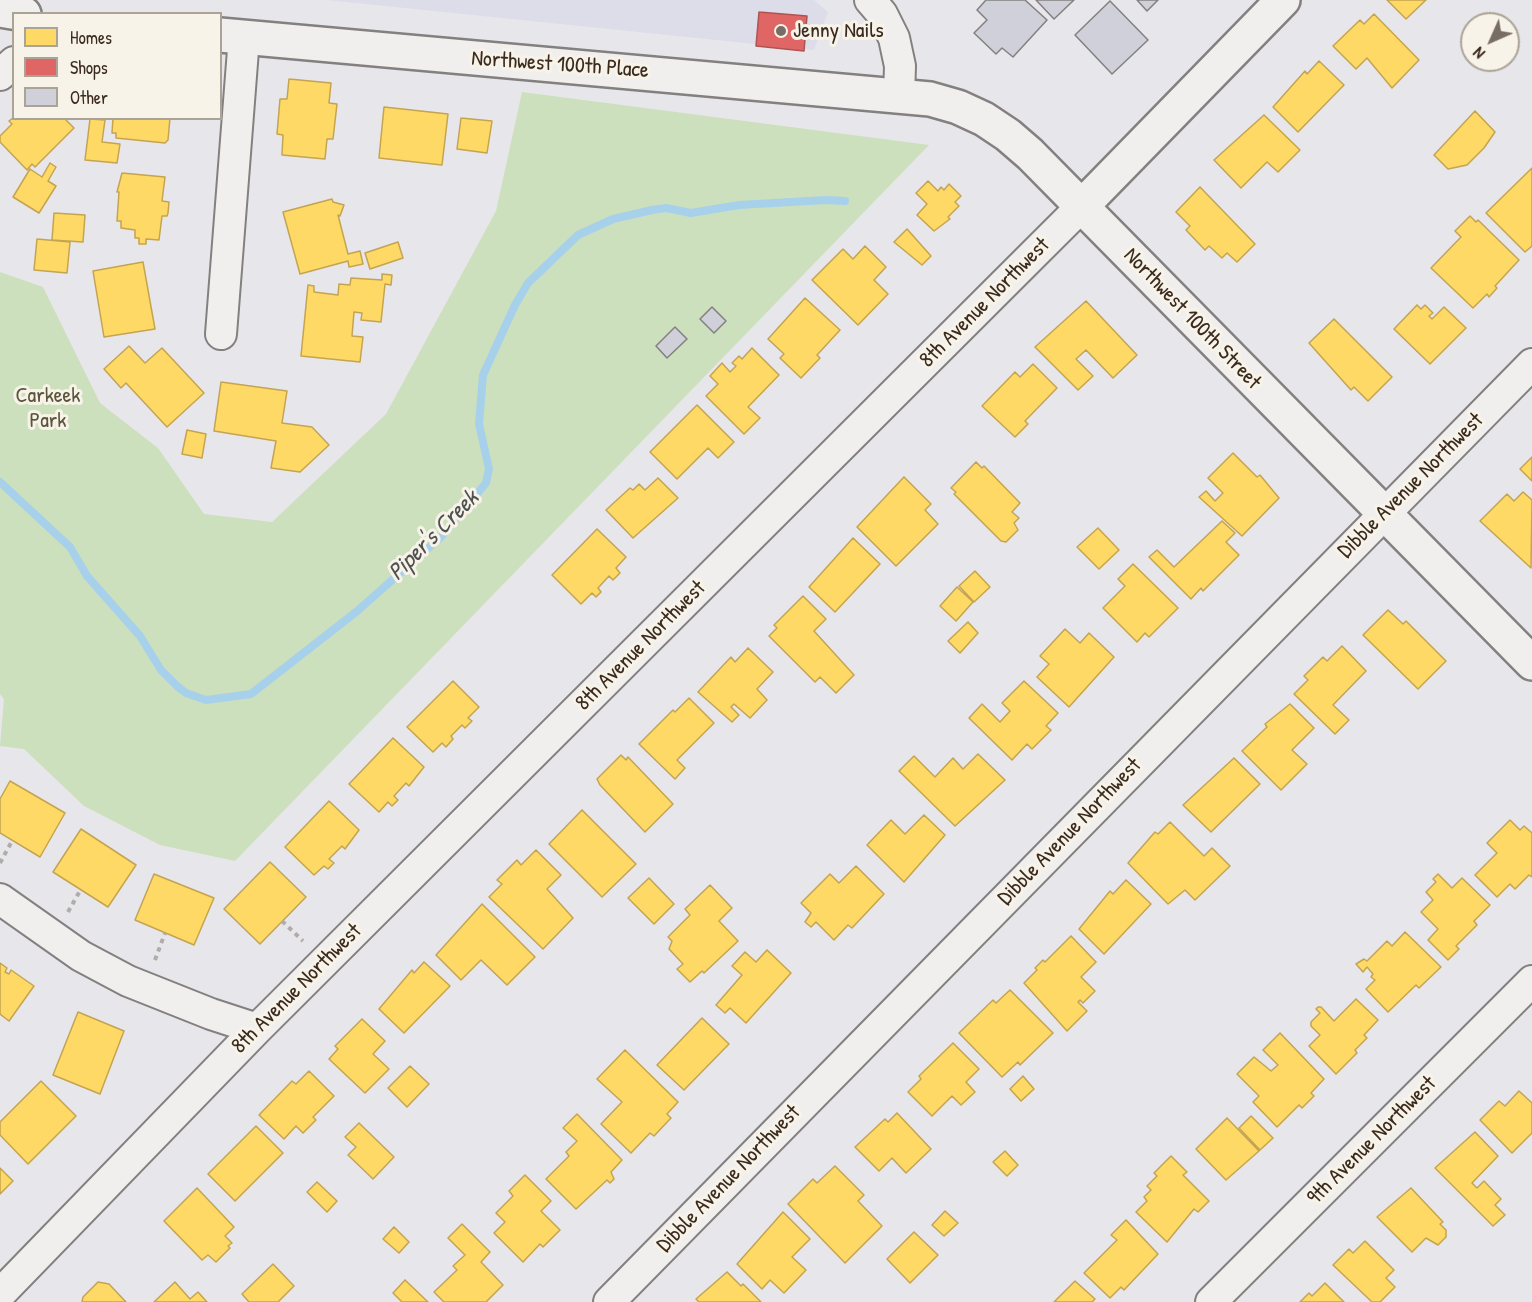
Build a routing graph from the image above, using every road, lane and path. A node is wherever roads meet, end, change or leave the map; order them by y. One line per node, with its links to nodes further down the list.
1 (870, 0): 6 (street)
2 (1284, 0): 7 (main road, 8th Avenue Northwest)
3 (232, 36): 6 (main road, Northwest 100th Place); 8 (street)
4 (12, 64): 5 (street)
5 (0, 75)
6 (899, 96): 7 (main road, Northwest 100th Street)
7 (1082, 206): 10 (main road, Northwest 100th Street); 22 (street, 8th Avenue Northwest)
8 (221, 334)
9 (1532, 364): 10 (street, Dibble Avenue Northwest)
10 (1383, 514): 11 (main road, Northwest 100th Street); 24 (street, Dibble Avenue Northwest)
11 (1532, 663)
12 (12, 841): 13 (path)
13 (0, 863)
14 (81, 889): 16 (path)
15 (0, 899): 22 (street)
16 (64, 918)
17 (282, 921): 19 (path)
18 (165, 933): 20 (path)
19 (304, 942)
20 (153, 964)
21 (1532, 981): 25 (street, 9th Avenue Northwest)
22 (257, 1029): 23 (street, 8th Avenue Northwest)
23 (0, 1294)
24 (609, 1302)
25 (1211, 1302)

